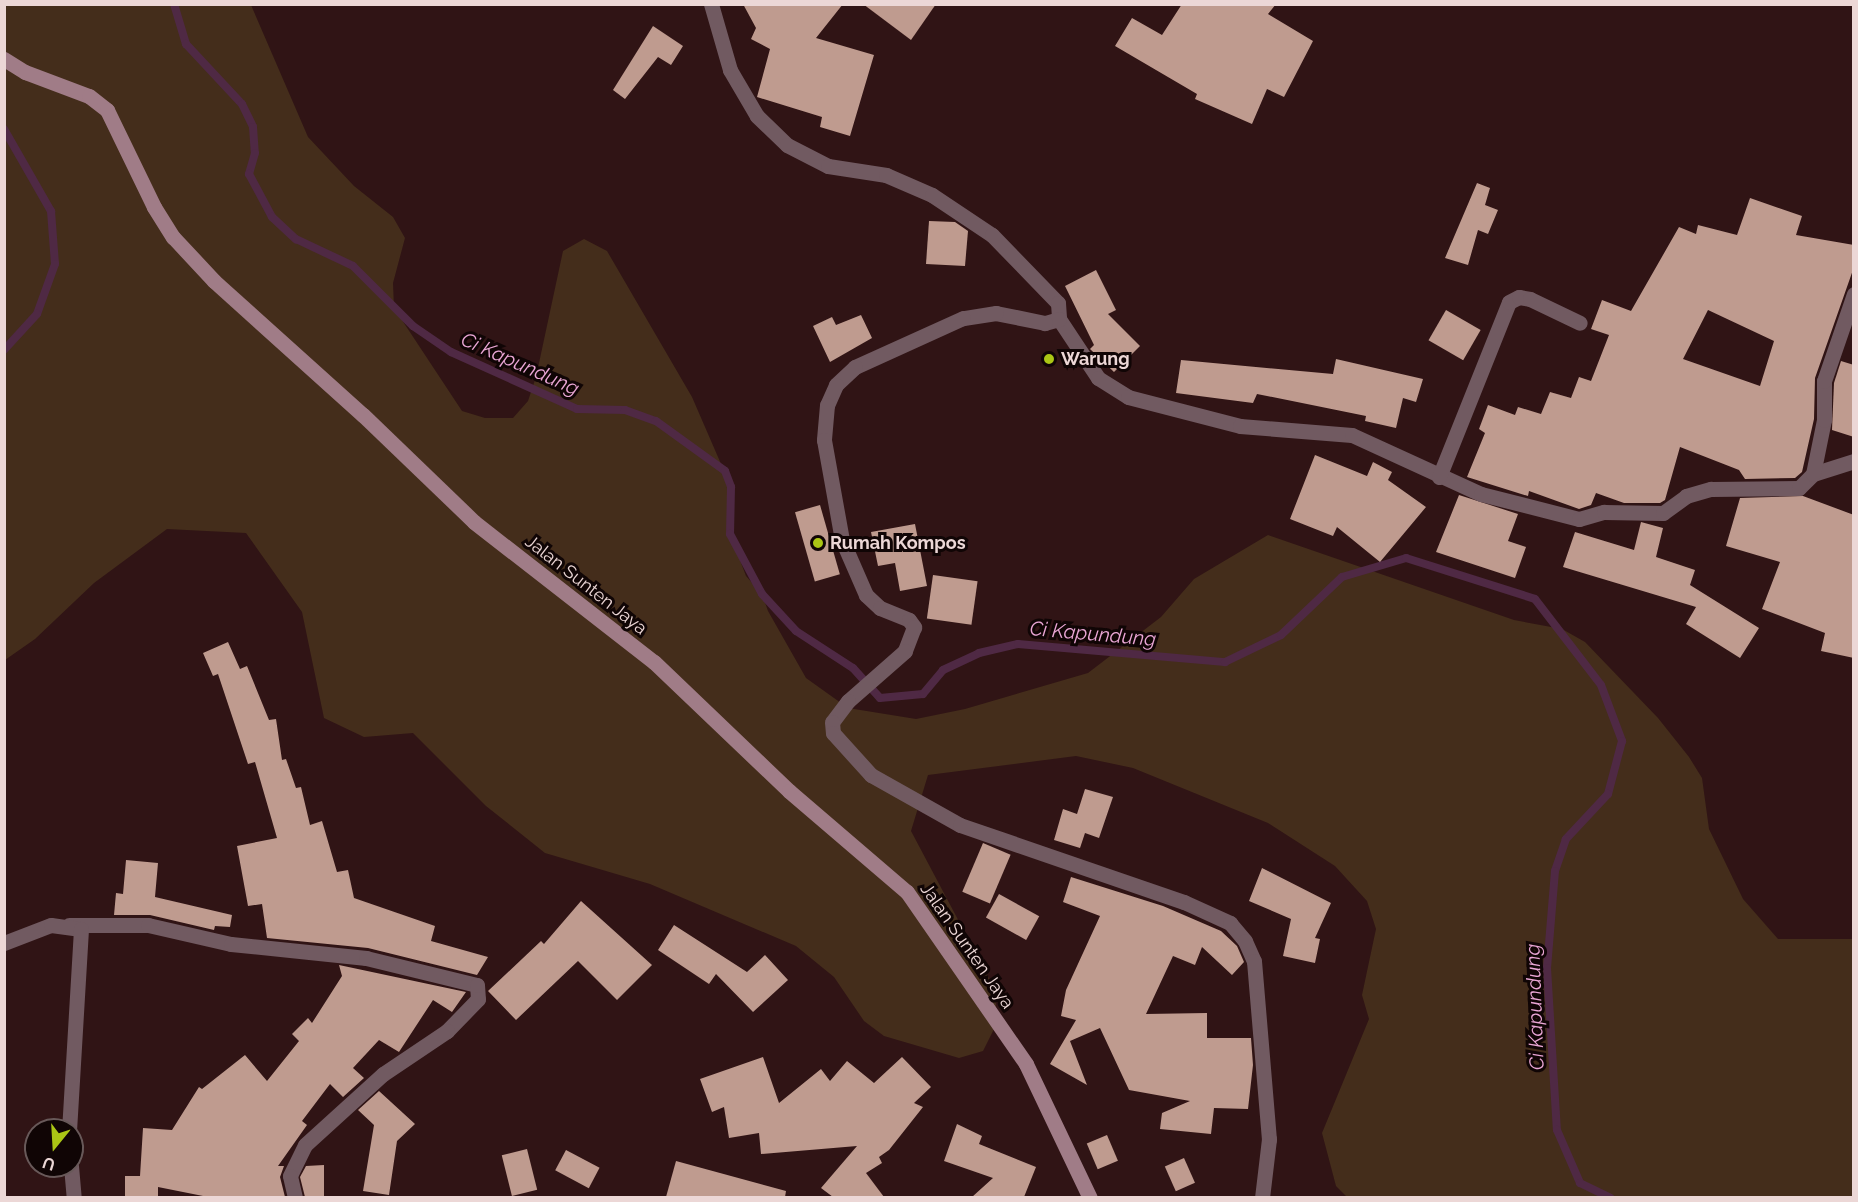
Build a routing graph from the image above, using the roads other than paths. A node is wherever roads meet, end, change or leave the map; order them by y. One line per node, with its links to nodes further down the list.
1 (711, 4): 4 (street)
2 (4, 59): 15 (main road, Jalan Sunten Jaya)
3 (1854, 294): 7 (street)
4 (1059, 319): 8 (street); 16 (street)
5 (1581, 323): 8 (street)
6 (1854, 461): 7 (street)
7 (1813, 474): 8 (street)
8 (1439, 477)
9 (69, 926): 10 (street); 11 (street); 14 (street)
10 (4, 943)
11 (70, 1118)
12 (72, 1178): 13 (street)
13 (74, 1197)
14 (295, 1197)
15 (1089, 1197)
16 (1262, 1197)

